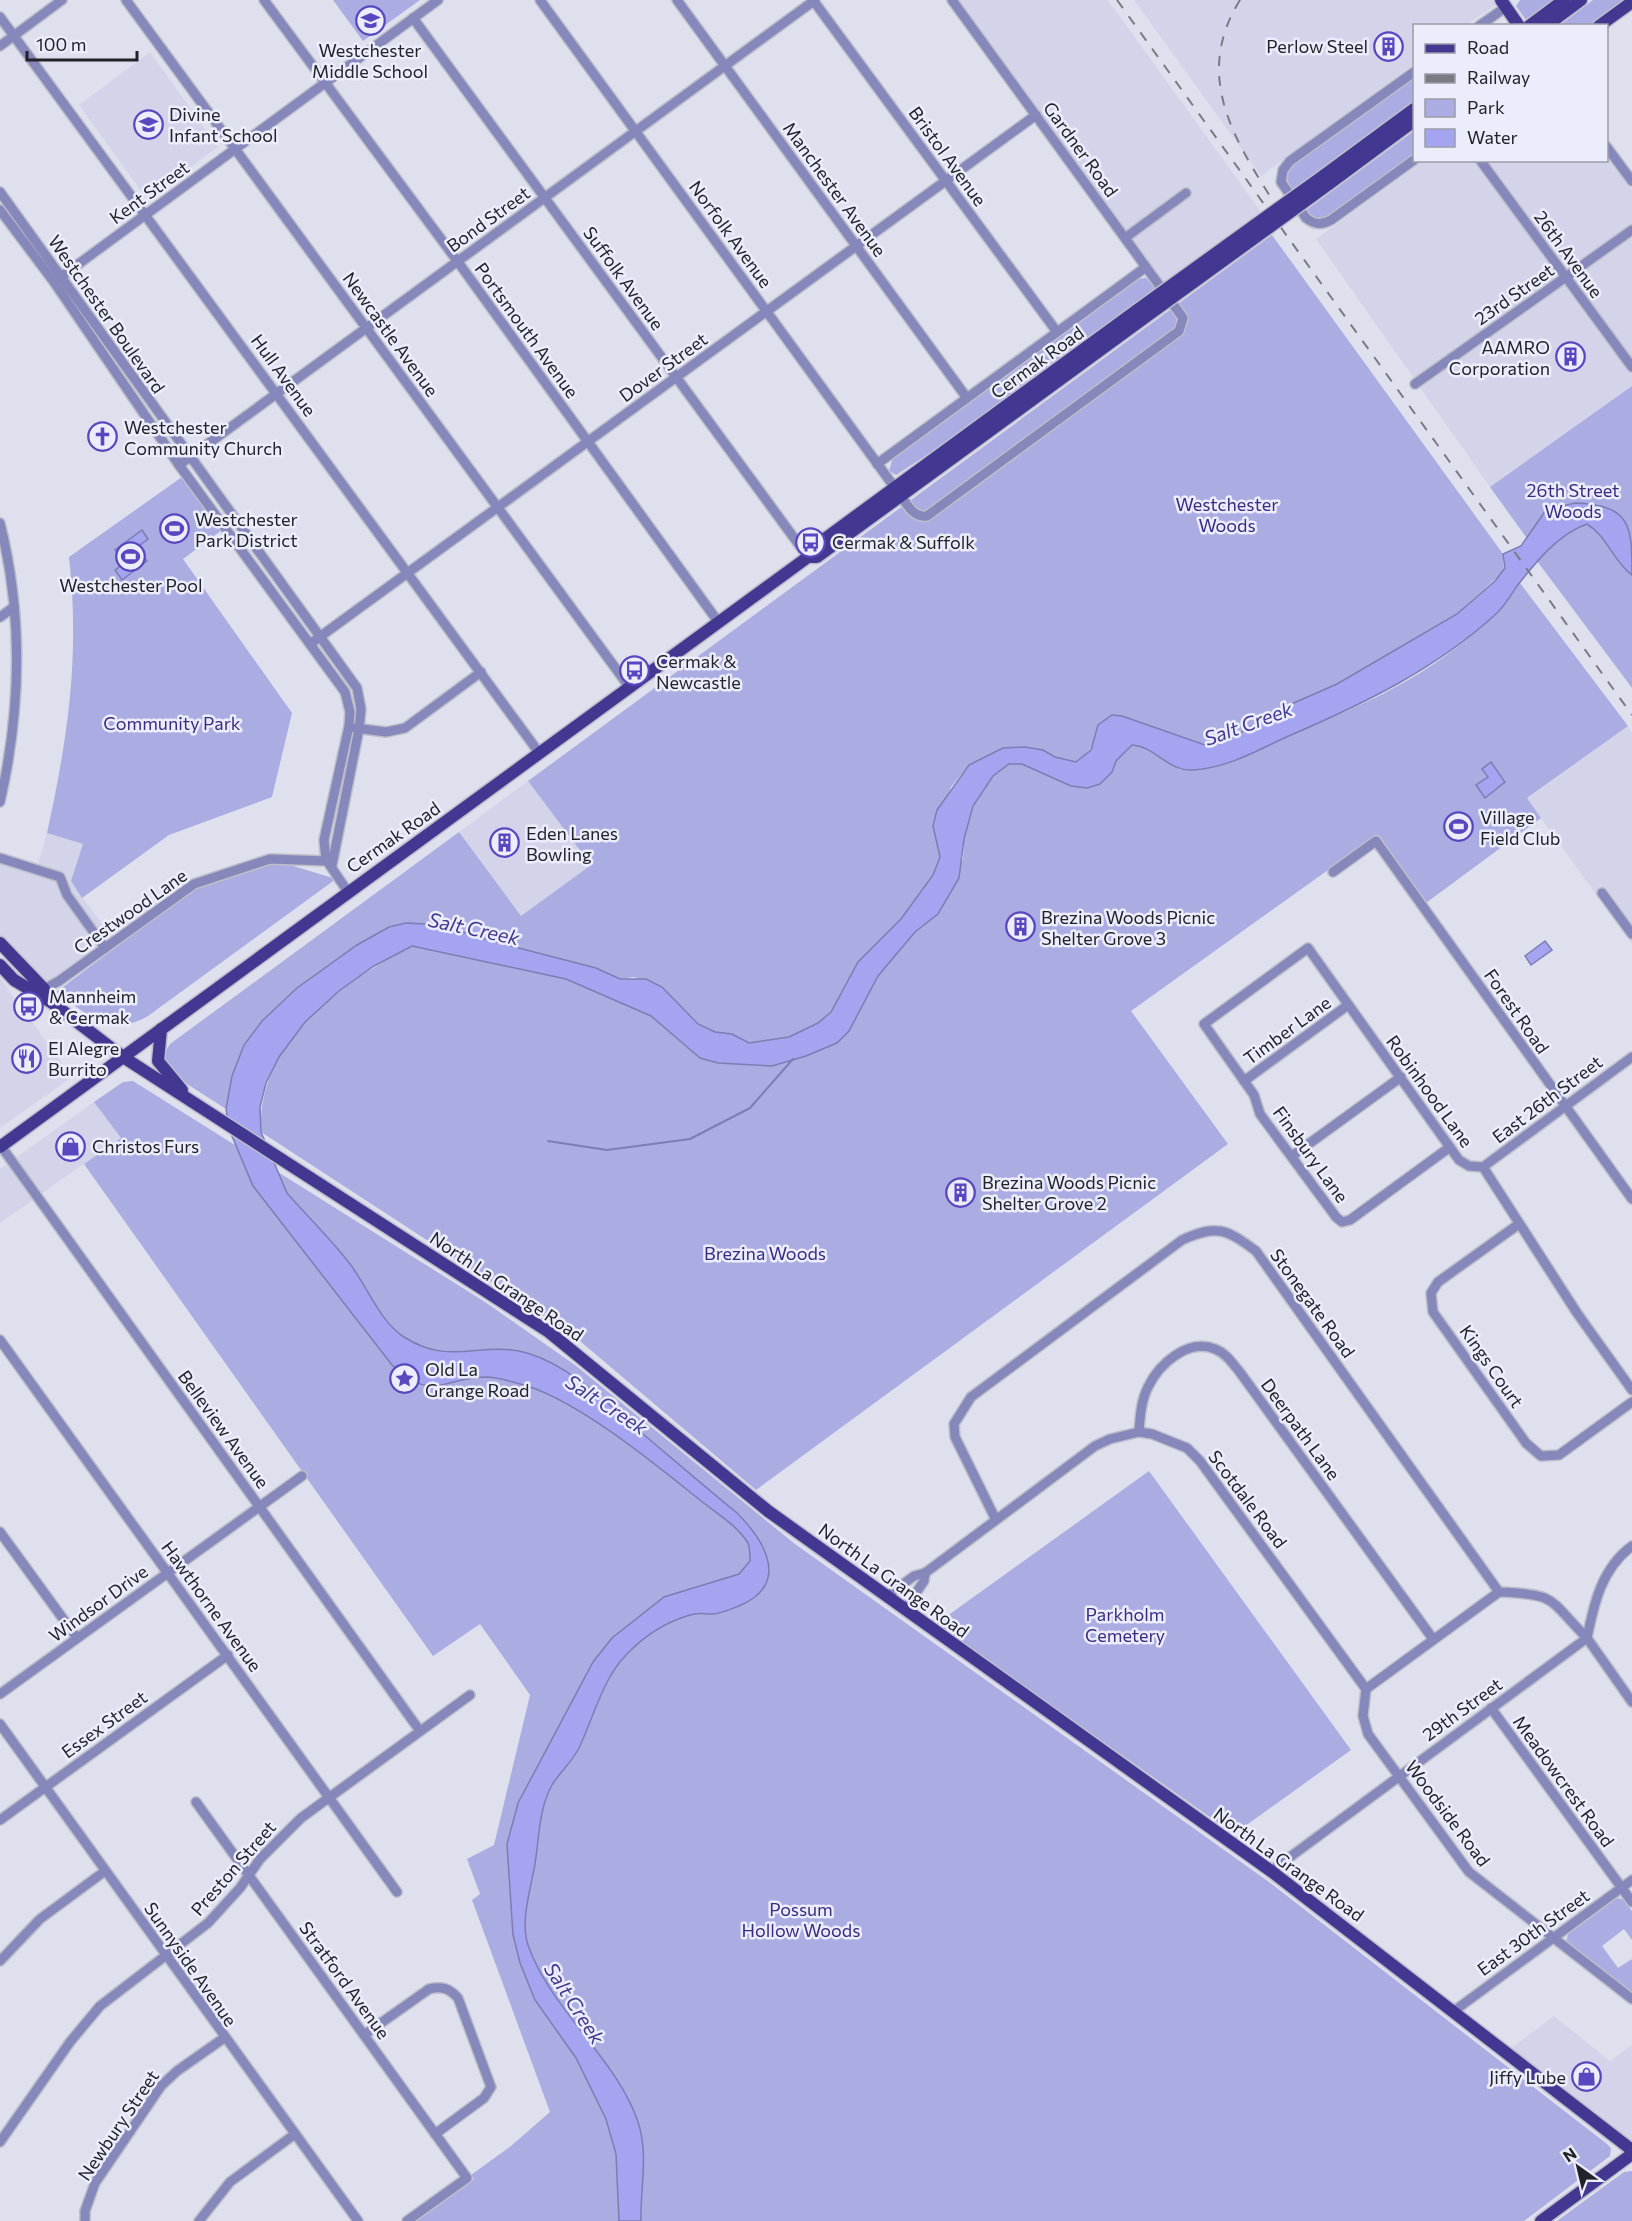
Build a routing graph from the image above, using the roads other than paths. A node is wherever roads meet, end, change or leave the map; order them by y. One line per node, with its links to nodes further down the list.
1 (62, 0): 20 (street)
2 (126, 0): 29 (street, Newcastle Avenue)
3 (264, 0): 24 (street, Portsmouth Avenue)
4 (438, 0): 14 (street, Kent Street)
5 (540, 0): 28 (street, Norfolk Avenue)
6 (677, 0): 22 (street, Manchester Avenue)
7 (814, 0): 22 (street, Bond Street); 34 (street, Bristol Avenue)
8 (952, 0): 26 (street, Gardner Road)
9 (1581, 0): 12 (main road)
10 (1507, 2): 15 (street); 16 (main road)
11 (1632, 2): 19 (main road)
12 (1562, 6): 17 (main road); 18 (main road)
13 (0, 17): 20 (street, Hull Avenue)
14 (413, 18): 24 (street, Kent Street); 38 (street, Suffolk Avenue)
15 (1481, 24)
16 (1519, 24)
17 (1532, 24)
18 (1548, 24)
19 (1602, 24)
20 (14, 36): 21 (street); 40 (street, Hull Avenue)
21 (0, 46)
22 (725, 66): 28 (street, Bond Street); 43 (street, Manchester Avenue)
23 (1413, 73): 31 (street)
24 (324, 83): 29 (street, Kent Street); 44 (street, Portsmouth Avenue)
25 (1413, 109): 33 (main road, Cermak Road)
26 (1036, 115): 34 (street, Dover Street); 42 (street, Gardner Road)
27 (1413, 122): 33 (main road, Cermak Road)
28 (635, 132): 38 (street, Bond Street); 48 (street, Norfolk Avenue)
29 (235, 149): 40 (street, Kent Street); 49 (street, Newcastle Avenue)
30 (1608, 149): 35 (street)
31 (1413, 161)
32 (1481, 162): 46 (street, 26th Avenue)
33 (1326, 180): 60 (main road, Cermak Road, bridge)
34 (946, 181): 43 (street, Dover Street); 50 (street, Bristol Avenue)
35 (1632, 181)
36 (0, 192): 47 (street, Westchester Boulevard)
37 (1186, 193): 42 (street)
38 (546, 197): 44 (street, Bond Street); 52 (street, Suffolk Avenue)
39 (0, 210): 47 (street, Westchester Boulevard)
40 (146, 214): 47 (street, Kent Street); 54 (street, Hull Avenue)
41 (1632, 230): 46 (street, 23rd Street)
42 (1125, 238): 45 (street, Gardner Road)
43 (856, 246): 48 (street, Dover Street); 55 (street, Manchester Avenue)
44 (458, 262): 49 (street, Bond Street); 56 (street, Portsmouth Avenue)
45 (1146, 267): 50 (street, Cermak Road); 60 (street, Gardner Road)
46 (1566, 278): 51 (street, 26th Avenue); 53 (street, 23rd Street)
47 (58, 279): 57 (street, Westchester Boulevard); 59 (street, Westchester Boulevard)
48 (767, 312): 52 (street, Dover Street); 58 (street, Norfolk Avenue)
49 (366, 328): 54 (street, Bond Street); 61 (street, Newcastle Avenue)
50 (1057, 332): 55 (street, Cermak Road)
51 (1632, 367)
52 (676, 377): 56 (street, Dover Street); 63 (street, Suffolk Avenue)
53 (1415, 384)
54 (277, 394): 57 (street, Bond Street); 64 (street, Hull Avenue)
55 (967, 398): 58 (street, Cermak Road)
56 (587, 442): 61 (street, Dover Street); 67 (street, Portsmouth Avenue)
57 (189, 458): 59 (street, Bond Street); 68 (street, Westchester Boulevard)
58 (877, 464): 60 (street, Norfolk Avenue)
59 (179, 465): 69 (street, Westchester Boulevard)
60 (898, 492): 63 (main road, Cermak Road)
61 (498, 508): 64 (street, Dover Street); 71 (street, Newcastle Avenue)
62 (0, 523): 65 (street)
63 (808, 558): 67 (main road, Cermak Road)
64 (408, 573): 68 (street, Dover Street); 70 (street, Hull Avenue)
65 (14, 607): 66 (street); 74 (street)
66 (0, 617)
67 (719, 623): 71 (main road, Cermak Road)
68 (320, 637): 69 (street, Dover Street); 72 (street, Westchester Boulevard)
69 (310, 644): 72 (street, Westchester Boulevard)
70 (481, 672): 72 (street); 73 (street, Hull Avenue)
71 (630, 688): 73 (main road, Cermak Road)
72 (354, 728): 76 (street, Westchester Boulevard)
73 (540, 754): 78 (main road, Cermak Road)
74 (0, 802)
75 (0, 858): 82 (street)
76 (329, 863): 78 (street); 82 (street, Crestwood Lane)
77 (1333, 872): 94 (street, Forest Road)
78 (348, 892): 89 (main road, Cermak Road)
79 (1602, 893): 80 (street)
80 (1632, 934)
81 (0, 943): 85 (main road)
82 (105, 948): 84 (street, Crestwood Lane)
83 (0, 965): 86 (main road, North La Grange Road)
84 (59, 981): 85 (street, Crestwood Lane); 86 (street)
85 (44, 989): 86 (main road)
86 (51, 1001): 90 (main road, North La Grange Road)
87 (1348, 1005): 88 (street, Robinhood Lane); 92 (street, Robinhood Lane); 93 (street, Timber Lane)
88 (1204, 1024): 93 (street, Finsbury Lane)
89 (161, 1029): 90 (main road, Cermak Road); 95 (main road)
90 (123, 1057): 95 (main road, North La Grange Road); 96 (main road, Cermak Road)
91 (1632, 1057): 94 (street, East 26th Street)
92 (1401, 1077): 97 (street, Robinhood Lane); 98 (street)
93 (1244, 1081): 98 (street, Finsbury Lane)
94 (1565, 1106): 99 (street, East 26th Street); 100 (street, Forest Road)
95 (203, 1110): 114 (main road, North La Grange Road)
96 (0, 1147): 107 (street, Belleview Avenue)
97 (1450, 1148): 98 (street, Finsbury Lane); 99 (street, Robinhood Lane)
98 (1292, 1156)
99 (1483, 1167): 101 (street, Robinhood Lane)
100 (1632, 1199)
101 (1519, 1224): 103 (street, Robinhood Lane); 104 (street, Kings Court)
102 (0, 1340): 111 (street, Hawthorne Avenue)
103 (1632, 1390)
104 (1632, 1402)
105 (1138, 1432): 108 (street); 118 (street, Deerpath Lane); 120 (street, Scotdale Road)
106 (302, 1476): 107 (street, Windsor Drive)
107 (260, 1506): 111 (street, Windsor Drive); 126 (street, Belleview Avenue)
108 (995, 1518): 112 (street); 113 (street, Stonegate Road)
109 (0, 1532): 116 (street)
110 (1632, 1546): 117 (street)
111 (168, 1573): 116 (street, Windsor Drive); 119 (street, Hawthorne Avenue)
112 (925, 1573): 114 (street); 115 (street)
113 (1499, 1592): 117 (street); 118 (street)
114 (887, 1596): 115 (main road, North La Grange Road)
115 (904, 1609): 133 (main road, North La Grange Road)
116 (76, 1638): 121 (street, Windsor Drive)
117 (1587, 1638): 123 (street); 124 (street, 29th Street)
118 (1433, 1639): 120 (street)
119 (228, 1655): 128 (street, Essex Street); 129 (street, Hawthorne Avenue)
120 (1366, 1689): 127 (street, Woodside Road)
121 (0, 1694)
122 (470, 1695): 126 (street, Preston Street)
123 (1632, 1702)
124 (1491, 1708): 127 (street, 29th Street); 136 (street, Meadowcrest Road)
125 (0, 1724): 128 (street, Sunnyside Avenue)
126 (420, 1731): 129 (street, Preston Street)
127 (1399, 1776): 133 (street, 29th Street); 139 (street, Woodside Road)
128 (46, 1786): 131 (street, Essex Street); 132 (street, Sunnyside Avenue)
129 (329, 1797): 134 (street, Preston Street); 137 (street, Hawthorne Avenue)
130 (196, 1802): 134 (street, Stratford Avenue)
131 (0, 1820)
132 (105, 1871): 140 (street, Sunnyside Avenue); 141 (street)
133 (1271, 1871): 143 (main road, North La Grange Road)
134 (248, 1875): 140 (street, Preston Street); 144 (street, Stratford Avenue)
135 (1632, 1880): 136 (street, East 30th Street)
136 (1622, 1887): 138 (street, Meadowcrest Road); 139 (street, East 30th Street)
137 (398, 1892)
138 (1632, 1902)
139 (1552, 1938): 142 (street, Woodside Road); 143 (street, East 30th Street)
140 (165, 1957): 145 (street, Sunnyside Avenue); 148 (street, Preston Street)
141 (0, 1961)
142 (1632, 1999)
143 (1454, 2011): 149 (main road, North La Grange Road)
144 (364, 2035): 146 (street, Stratford Avenue); 146 (street)
145 (224, 2038): 147 (street, Sunnyside Avenue); 150 (street, Newbury Street)
146 (435, 2133): 153 (street, Stratford Avenue)
147 (295, 2134): 151 (street); 152 (street, Sunnyside Avenue)
148 (0, 2142)
149 (1632, 2152): 154 (main road)
150 (85, 2221)
151 (199, 2221)
152 (358, 2221)
153 (407, 2221)
154 (1541, 2221)

